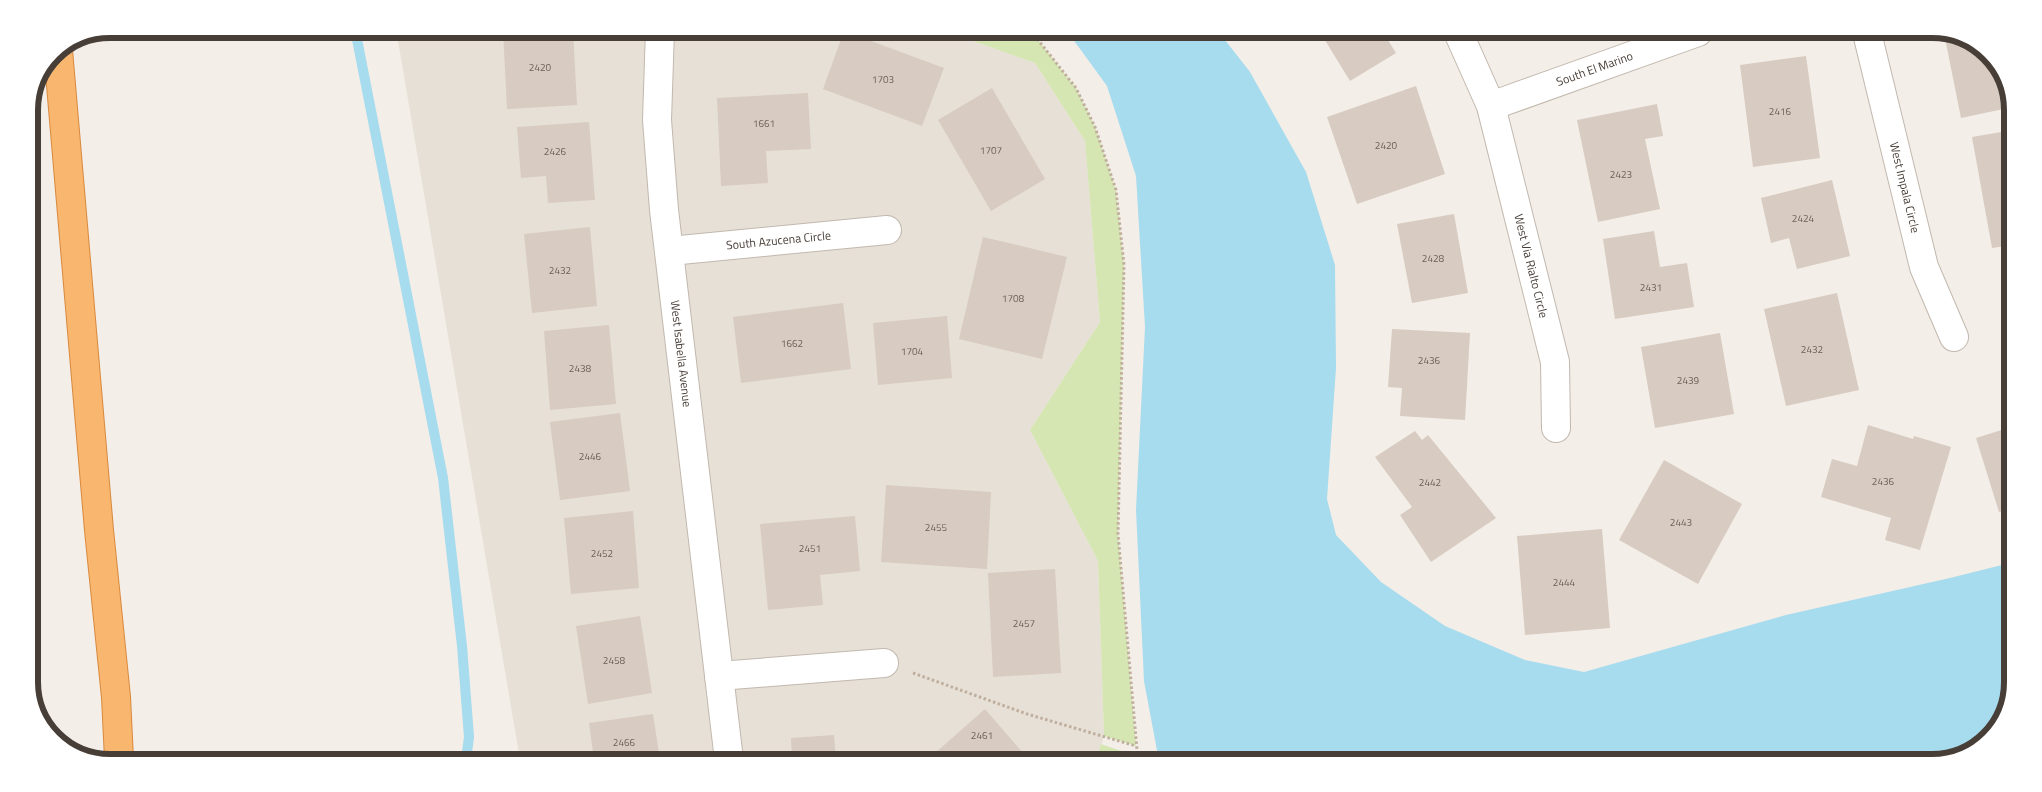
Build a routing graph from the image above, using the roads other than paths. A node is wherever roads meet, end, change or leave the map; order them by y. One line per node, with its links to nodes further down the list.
1 (660, 38): 8 (street, West Isabella Avenue)
2 (1461, 38): 6 (street, West Via Rialto Circle)
3 (1681, 38): 6 (street, South El Marino)
4 (1868, 38): 9 (street, West Impala Circle)
5 (59, 59): 13 (highway)
6 (1490, 106): 10 (street, West Via Rialto Circle)
7 (887, 230): 8 (street, South Azucena Circle)
8 (670, 251): 12 (street, West Isabella Avenue)
9 (1954, 337)
10 (1556, 428)
11 (884, 663): 12 (street)
12 (719, 676): 14 (street, West Isabella Avenue)
13 (118, 754)
14 (728, 754)

